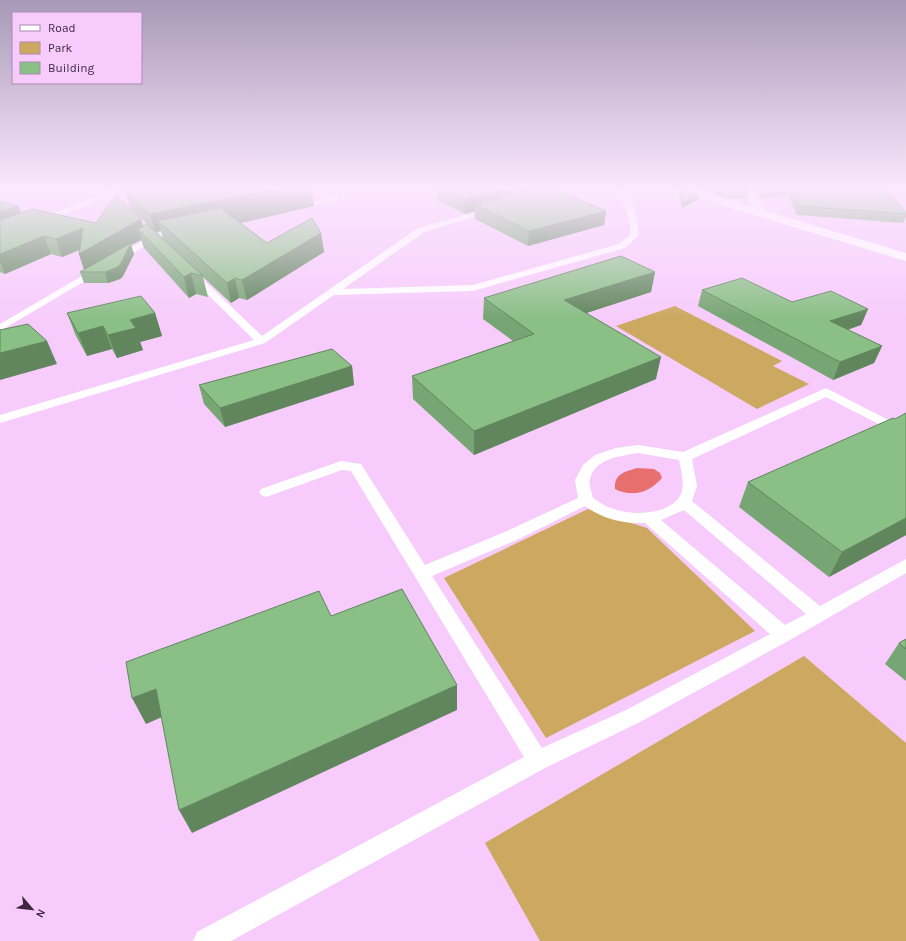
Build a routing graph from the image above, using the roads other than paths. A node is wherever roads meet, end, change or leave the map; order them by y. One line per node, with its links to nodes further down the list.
1 (182, 231): 8 (lane)
2 (420, 231): 7 (lane)
3 (634, 231): 7 (lane)
4 (818, 231): 5 (main road)
5 (906, 257)
6 (188, 270): 9 (lane)
7 (332, 292): 9 (lane)
8 (0, 328)
9 (261, 341): 10 (lane)
10 (0, 419)
11 (906, 434): 12 (lane)
12 (685, 457): 14 (lane); 15 (lane)
13 (266, 492): 18 (lane)
14 (586, 500): 16 (lane); 18 (lane)
15 (683, 501): 16 (lane); 19 (lane)
16 (649, 518): 20 (lane)
17 (906, 565): 19 (lane)
18 (422, 573): 21 (lane)
19 (819, 615): 20 (lane)
20 (784, 634): 21 (lane)
21 (538, 760): 22 (lane)
22 (206, 941)

